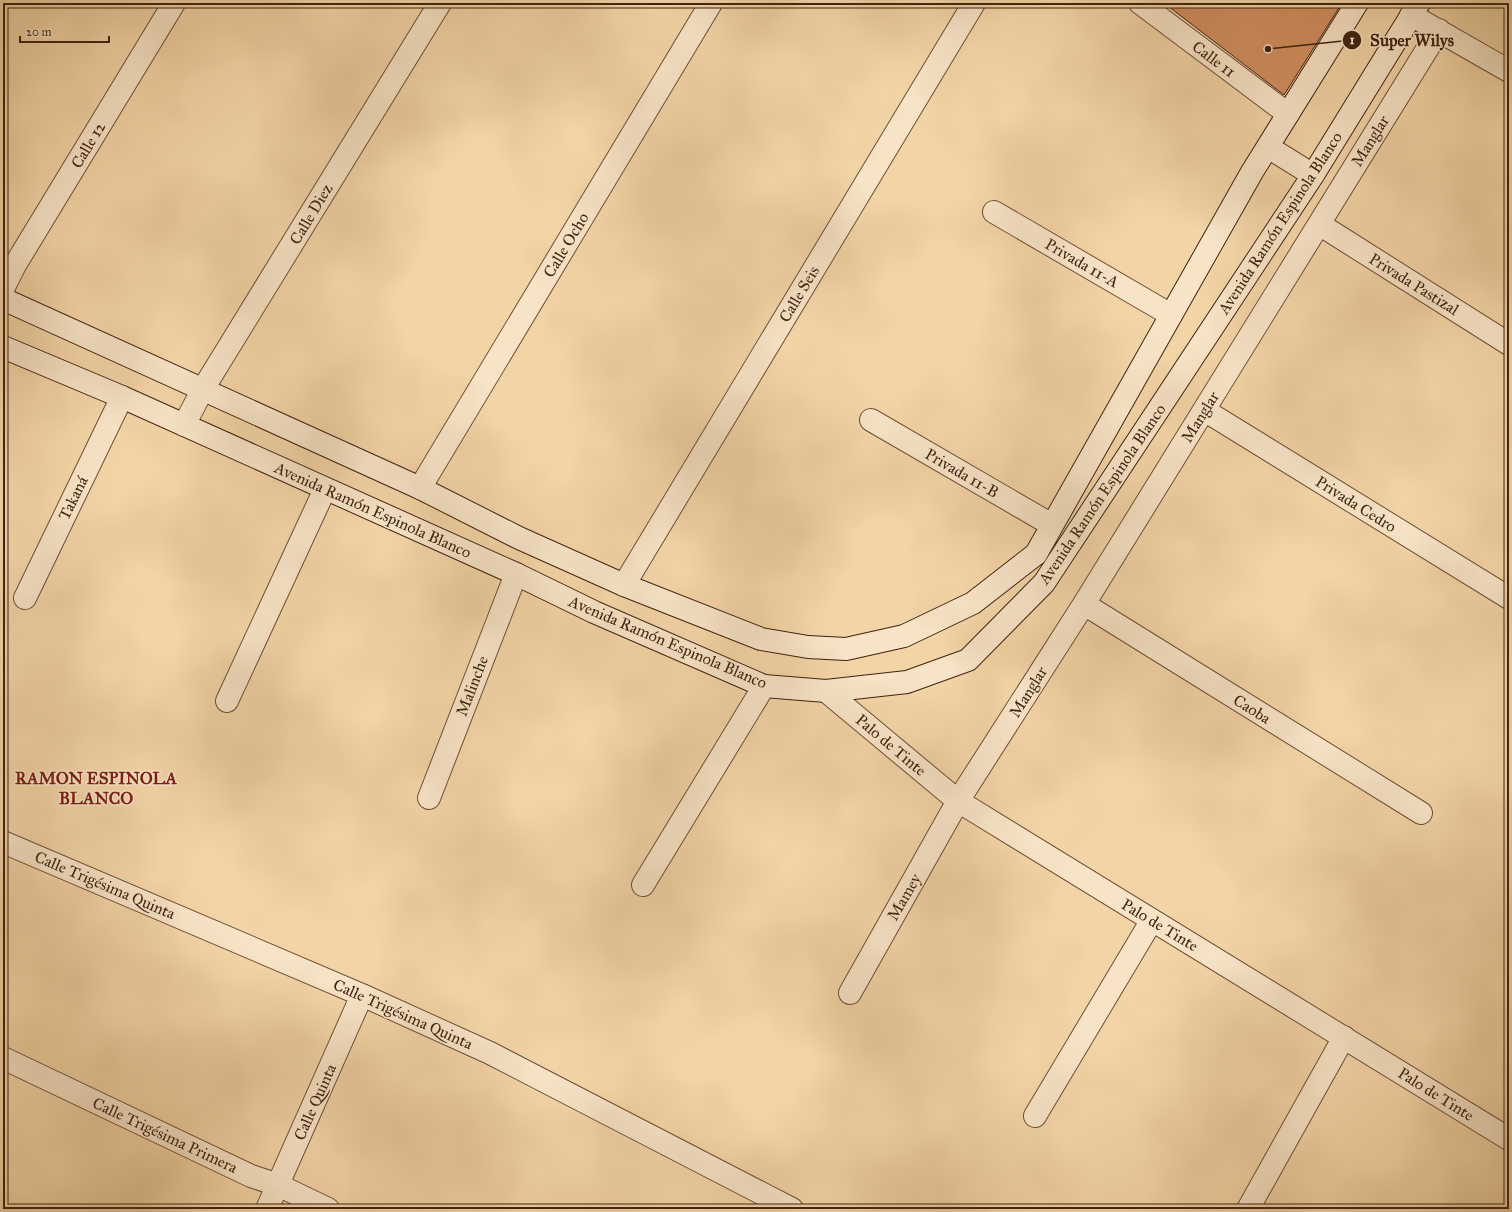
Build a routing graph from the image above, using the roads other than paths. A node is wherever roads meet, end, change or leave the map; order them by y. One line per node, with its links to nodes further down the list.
1 (174, 3): 15 (street, Calle 12)
2 (440, 3): 21 (street, Calle Diez)
3 (711, 3): 26 (street, Calle Ocho)
4 (974, 3): 30 (street, Calle Seis)
5 (1140, 3): 10 (street, Calle 11)
6 (1357, 3): 10 (street, Avenida Ramón Espinola Blanco)
7 (1415, 9): 8 (street); 12 (street, Avenida Ramón Espinola Blanco)
8 (1438, 30): 9 (street); 14 (street, Manglar)
9 (1509, 71)
10 (1288, 114): 11 (street, Avenida Ramón Espinola Blanco)
11 (1268, 147): 12 (street); 18 (street, Avenida Ramón Espinola Blanco)
12 (1313, 175): 35 (street, Avenida Ramón Espinola Blanco)
13 (994, 212): 18 (street, Privada 11-A)
14 (1319, 224): 19 (street, Privada Pastizal); 23 (street, Manglar)
15 (9, 259): 16 (street, Calle 12)
16 (3, 289)
17 (3, 299): 21 (street, Avenida Ramón Espinola Blanco)
18 (1171, 315): 28 (street, Avenida Ramón Espinola Blanco)
19 (1509, 344)
20 (3, 347): 22 (street, Avenida Ramón Espinola Blanco)
21 (203, 389): 25 (street, Calle Diez); 26 (street, Avenida Ramón Espinola Blanco)
22 (122, 397): 25 (street, Avenida Ramón Espinola Blanco); 31 (street, Takaná)
23 (1204, 410): 32 (street, Privada Cedro); 33 (street, Manglar)
24 (871, 420): 28 (street, Privada 11-B)
25 (184, 425): 27 (street, Avenida Ramón Espinola Blanco)
26 (420, 488): 30 (street, Avenida Ramón Espinola Blanco)
27 (325, 489): 29 (street, Avenida Ramón Espinola Blanco); 36 (street)
28 (1052, 525): 30 (street, Avenida Ramón Espinola Blanco)
29 (516, 574): 34 (street, Avenida Ramón Espinola Blanco); 37 (street, Malinche)
30 (624, 585)
31 (25, 598)
32 (1509, 598)
33 (1084, 604): 38 (street, Manglar); 39 (street, Caoba)
34 (764, 686): 35 (street, Avenida Ramón Espinola Blanco); 41 (street)
35 (826, 691): 38 (street, Palo de Tinte)
36 (227, 701)
37 (429, 798)
38 (958, 801): 42 (street, Palo de Tinte); 43 (street, Mamey)
39 (1421, 814)
40 (3, 842): 44 (street, Calle Trigésima Quinta)
41 (643, 884)
42 (1152, 920): 45 (street, Palo de Tinte); 47 (street)
43 (850, 993)
44 (362, 995): 49 (street, Calle Quinta); 52 (street, Calle Trigésima Quinta)
45 (1344, 1037): 48 (street, Palo de Tinte); 53 (street)
46 (3, 1058): 49 (street, Calle Trigésima Primera)
47 (1035, 1116)
48 (1509, 1138)
49 (278, 1185): 50 (street, Calle Quinta); 51 (street, Calle Trigésima Primera)
50 (267, 1209)
51 (328, 1209)
52 (792, 1209)
53 (1248, 1209)

